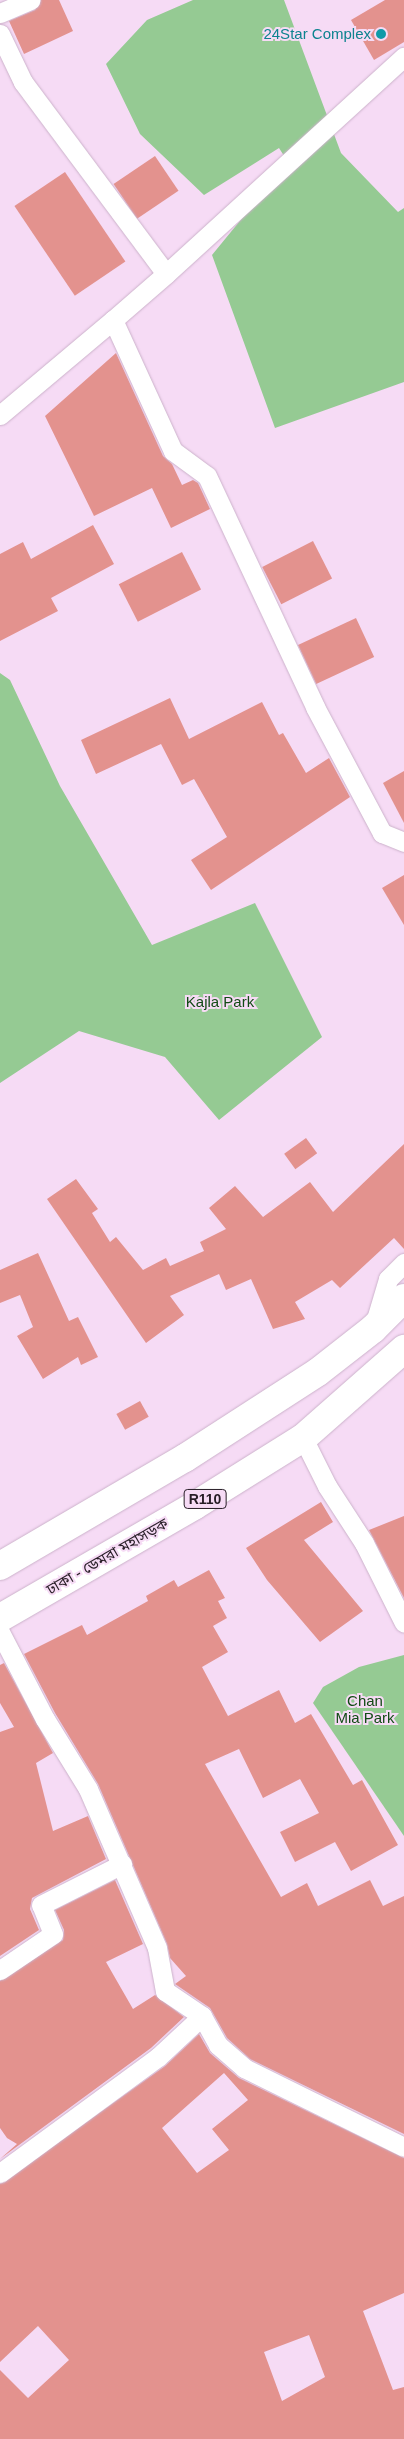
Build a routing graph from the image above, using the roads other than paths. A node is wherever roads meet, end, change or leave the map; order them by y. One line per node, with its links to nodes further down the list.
1 (30, 0): 2 (street)
2 (0, 12)
3 (0, 34): 5 (street)
4 (404, 57): 5 (street)
5 (166, 274): 6 (street)
6 (112, 320): 7 (street); 8 (street)
7 (0, 415)
8 (404, 842)
9 (404, 1263): 11 (street)
10 (404, 1298): 11 (main road)
11 (373, 1329): 14 (main road)
12 (401, 1355): 13 (main road, ঢাকা - ডেমরা মহাসড়ক / R110)
13 (303, 1438): 15 (main road, ঢাকা - ডেমরা মহাসড়ক / R110); 16 (street)
14 (0, 1566)
15 (0, 1618)
16 (404, 1623)
17 (0, 1632): 18 (street)
18 (122, 1864): 19 (street); 20 (street)
19 (0, 1970)
20 (202, 2016): 21 (street); 22 (street)
21 (404, 2147)
22 (0, 2173)

